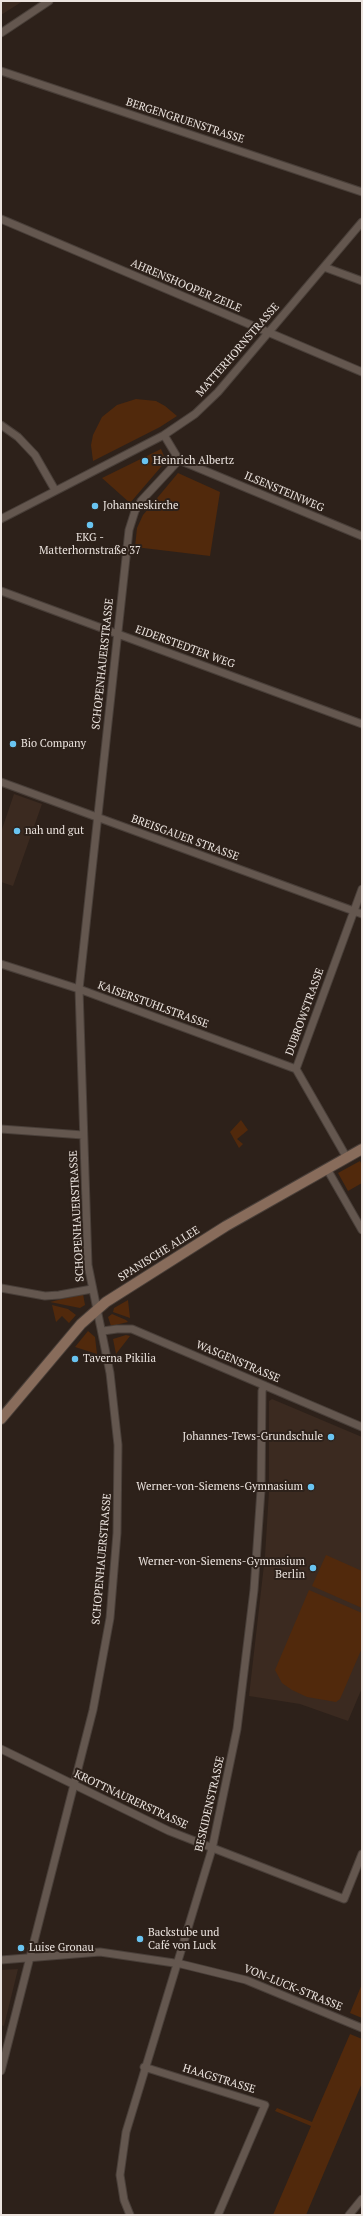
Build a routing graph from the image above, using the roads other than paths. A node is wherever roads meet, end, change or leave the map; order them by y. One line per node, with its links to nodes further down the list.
1 (49, 1): 2 (street)
2 (1, 33)
3 (1, 71): 4 (street, BERGENGRUENSTRASSE)
4 (362, 192)
5 (1, 219): 9 (street, AHRENSHOOPER ZEILE)
6 (362, 222): 7 (street, MATTERHORNSTRASSE)
7 (324, 267): 8 (street); 9 (street, MATTERHORNSTRASSE)
8 (362, 281)
9 (268, 332): 10 (street, AHRENSHOOPER ZEILE); 12 (street, MATTERHORNSTRASSE)
10 (362, 372)
11 (1, 425): 14 (street)
12 (164, 435): 13 (street); 14 (street, MATTERHORNSTRASSE)
13 (179, 460): 16 (street, ILSENSTEINWEG); 18 (street, SCHOPENHAUERSTRASSE)
14 (56, 490): 15 (street, MATTERHORNSTRASSE)
15 (1, 519)
16 (362, 536)
17 (1, 591): 18 (street, EIDERSTEDTER WEG)
18 (118, 634): 19 (street, EIDERSTEDTER WEG); 21 (street, SCHOPENHAUERSTRASSE)
19 (362, 724)
20 (1, 782): 21 (street, BREISGAUER STRASSE)
21 (97, 817): 23 (street, BREISGAUER STRASSE); 26 (street, SCHOPENHAUERSTRASSE)
22 (362, 889): 23 (street, DUBROWSTRASSE)
23 (354, 911): 24 (street, BREISGAUER STRASSE); 27 (street, DUBROWSTRASSE)
24 (362, 914)
25 (1, 964): 26 (street, KAISERSTUHLSTRASSE)
26 (79, 989): 27 (street, KAISERSTUHLSTRASSE); 29 (street, SCHOPENHAUERSTRASSE)
27 (296, 1069): 31 (street, DUBROWSTRASSE)
28 (1, 1129): 29 (street)
29 (84, 1135): 35 (street, SCHOPENHAUERSTRASSE)
30 (362, 1150): 31 (main road, SPANISCHE ALLEE)
31 (346, 1158): 32 (main road, SPANISCHE ALLEE)
32 (327, 1169): 33 (street); 36 (main road, SPANISCHE ALLEE)
33 (362, 1230)
34 (1, 1288): 35 (street)
35 (92, 1289): 36 (street, SCHOPENHAUERSTRASSE)
36 (98, 1309): 37 (street, SCHOPENHAUERSTRASSE); 39 (main road, SPANISCHE ALLEE)
37 (103, 1332): 38 (street, WASGENSTRASSE); 42 (street, SCHOPENHAUERSTRASSE)
38 (264, 1385): 40 (street, WASGENSTRASSE); 43 (street, BESKIDENSTRASSE)
39 (1, 1420)
40 (362, 1427)
41 (1, 1749): 42 (street, KROTTNAURERSTRASSE)
42 (74, 1785): 43 (street, KROTTNAURERSTRASSE); 45 (street, SCHOPENHAUERSTRASSE)
43 (212, 1849): 44 (street, KROTTNAURERSTRASSE); 47 (street, BESKIDENSTRASSE)
44 (362, 1854)
45 (28, 1957): 46 (street, VON-LUCK-STRASSE); 47 (street, VON-LUCK-STRASSE); 50 (street, SCHOPENHAUERSTRASSE)
46 (1, 1960)
47 (176, 1963): 48 (street, VON-LUCK-STRASSE); 49 (street, BESKIDENSTRASSE)
48 (362, 2028)
49 (144, 2067): 52 (street, BESKIDENSTRASSE); 53 (street, HAAGSTRASSE)
50 (1, 2070)
51 (362, 2199): 54 (street)
52 (130, 2215)
53 (218, 2215)
54 (349, 2215)

